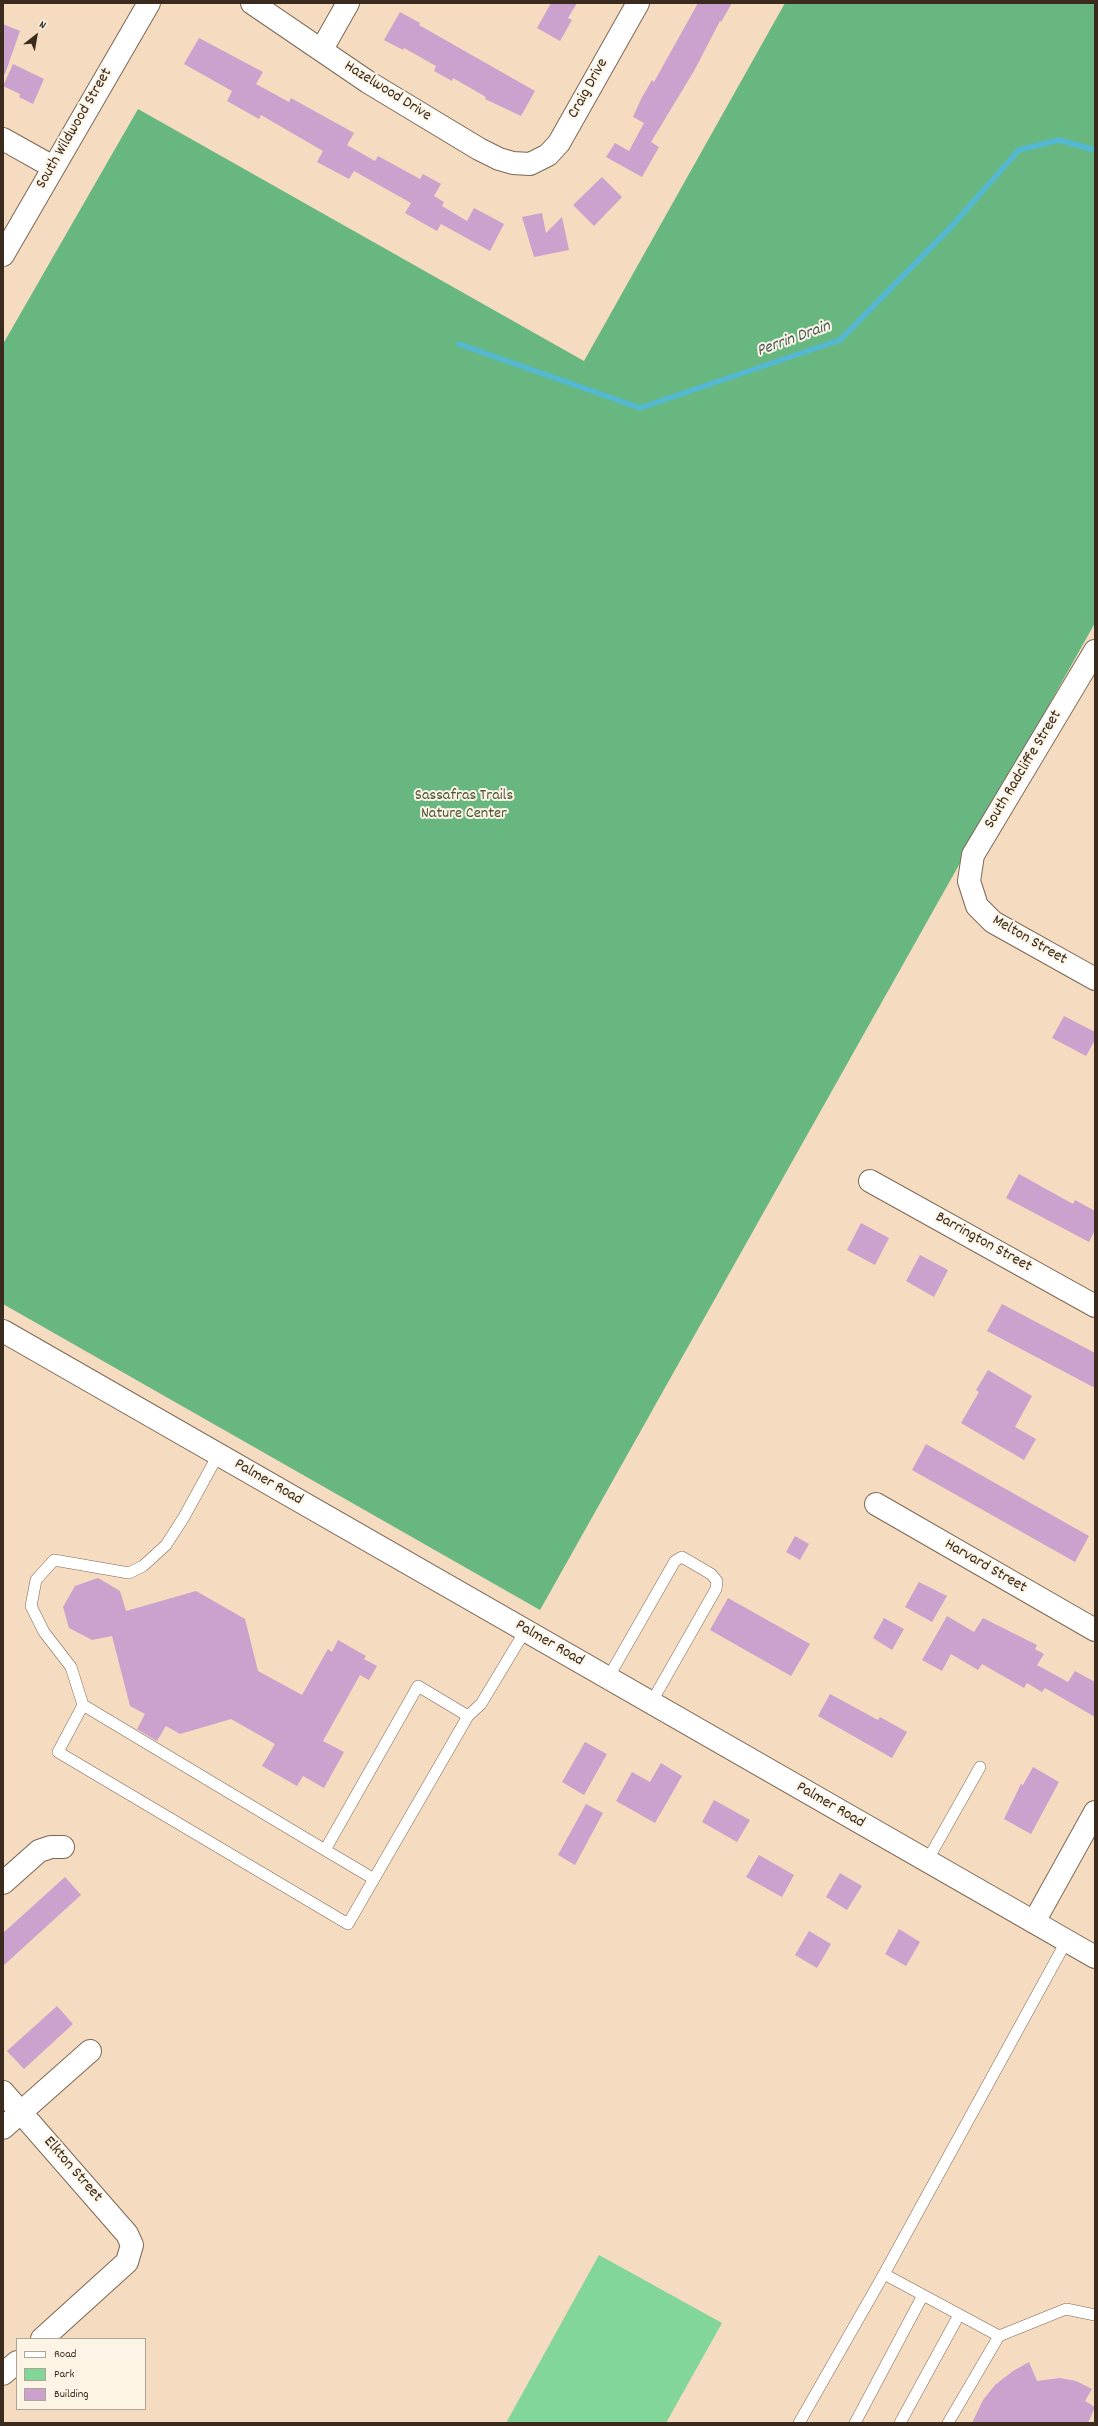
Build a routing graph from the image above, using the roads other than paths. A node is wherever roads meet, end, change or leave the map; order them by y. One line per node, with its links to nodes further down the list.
1 (149, 3): 8 (street, South Wildwood Street)
2 (252, 3): 5 (street, Hazelwood Drive)
3 (348, 3): 5 (street)
4 (638, 3): 7 (street, Craig Drive)
5 (322, 49): 7 (street, Hazelwood Drive)
6 (3, 139): 8 (street)
7 (530, 164)
8 (53, 167): 9 (street, South Wildwood Street)
9 (3, 256)
10 (1094, 654): 11 (street, South Radcliffe Street)
11 (971, 894): 12 (street, Melton Street)
12 (1095, 979)
13 (870, 1181): 14 (street, Barrington Street)
14 (1095, 1306)
15 (3, 1331): 16 (street, Palmer Road)
16 (218, 1455): 19 (street, Palmer Road); 22 (lane)
17 (876, 1504): 18 (street, Harvard Street)
18 (1095, 1630)
19 (525, 1631): 20 (street, Palmer Road); 23 (lane)
20 (608, 1678): 21 (street, Palmer Road); 21 (lane)
21 (651, 1703): 28 (street, Palmer Road)
22 (84, 1705): 27 (lane); 29 (lane)
23 (468, 1716): 27 (lane); 29 (lane)
24 (980, 1767): 28 (lane)
25 (1095, 1812): 31 (street)
26 (63, 1846): 30 (street)
27 (325, 1850): 29 (lane)
28 (927, 1861): 31 (street, Palmer Road)
29 (374, 1879)
30 (3, 1883)
31 (1034, 1922): 32 (street, Palmer Road)
32 (1066, 1940): 33 (street, Palmer Road); 38 (lane)
33 (1095, 1956)
34 (90, 2051): 36 (street)
35 (3, 2092): 36 (street, Elkton Street)
36 (22, 2111): 37 (street); 43 (street, Elkton Street)
37 (3, 2128)
38 (884, 2274): 39 (lane); 46 (lane)
39 (923, 2295): 40 (lane); 47 (lane)
40 (959, 2314): 42 (lane); 48 (lane)
41 (1095, 2315): 42 (lane)
42 (998, 2336): 49 (lane)
43 (43, 2338)
44 (16, 2363): 45 (street)
45 (3, 2374)
46 (799, 2423)
47 (854, 2423)
48 (900, 2423)
49 (948, 2423)

